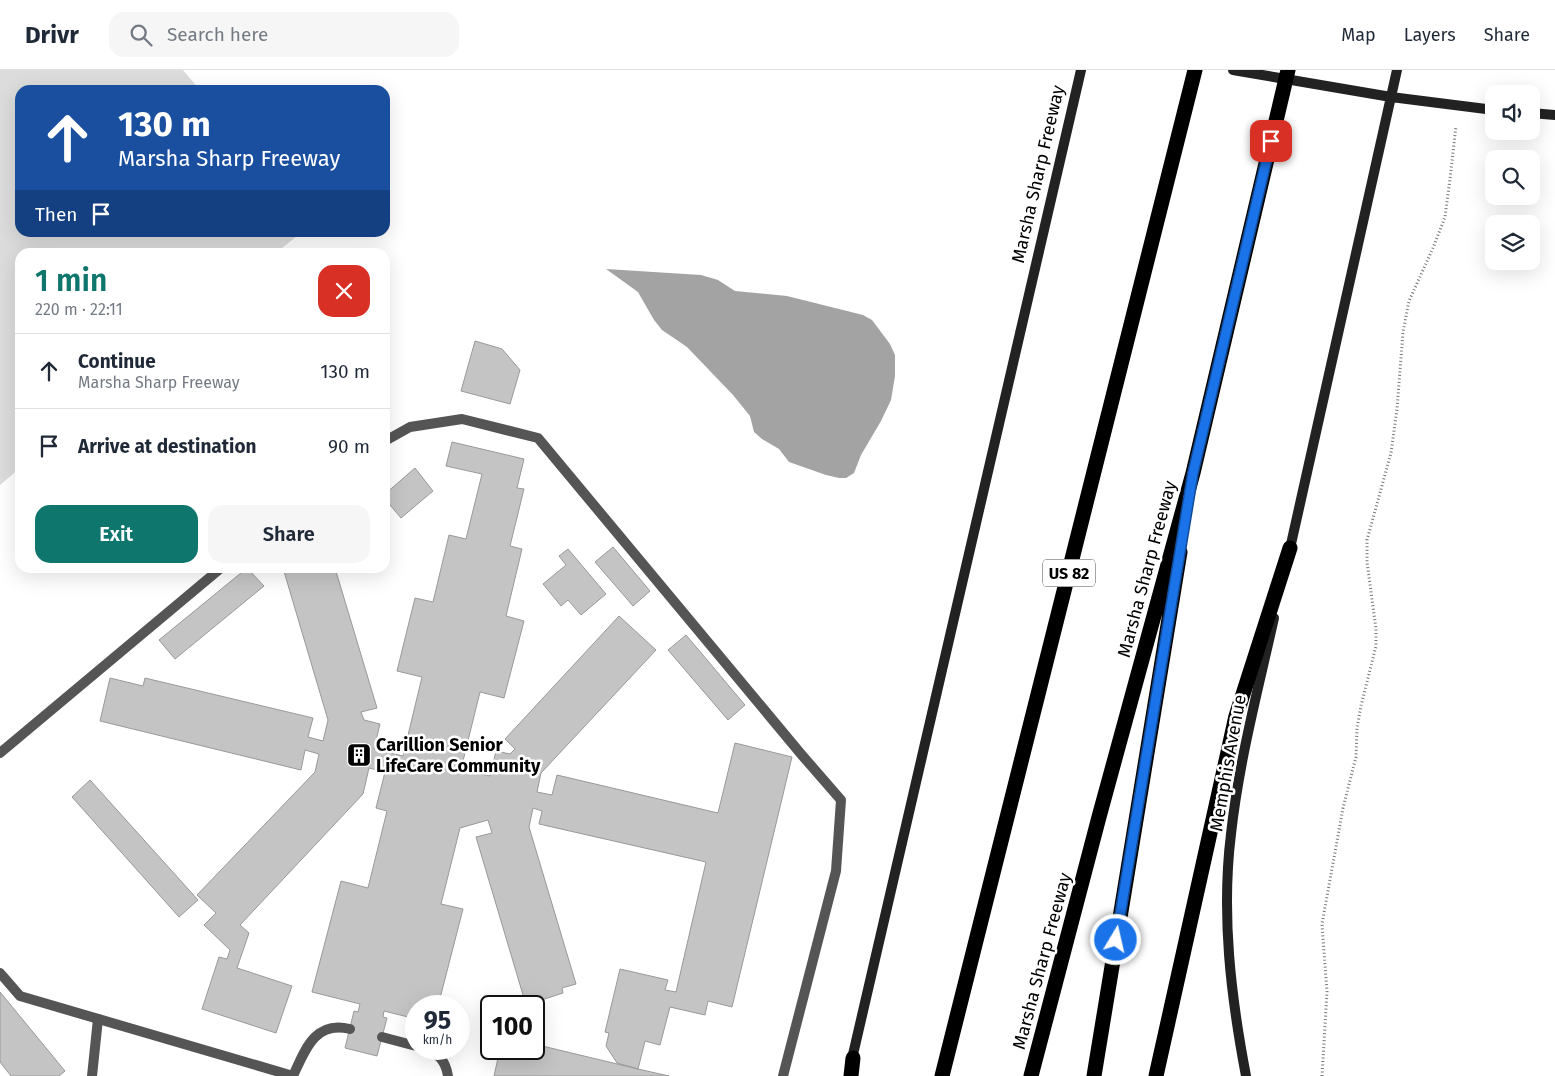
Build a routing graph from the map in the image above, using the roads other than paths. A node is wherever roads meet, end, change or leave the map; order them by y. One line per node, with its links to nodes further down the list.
1 (1081, 70): 20 (main road, Marsha Sharp Freeway)
2 (1195, 70): 26 (highway, US 82)
3 (1233, 70): 6 (main road)
4 (1288, 70): 11 (highway, Marsha Sharp Freeway)
5 (1397, 70): 6 (main road)
6 (1391, 97): 7 (main road); 12 (main road)
7 (1485, 109)
8 (1540, 114): 9 (main road)
9 (1555, 115)
10 (390, 438): 24 (street)
11 (1193, 473): 27 (highway, Marsha Sharp Freeway); 28 (highway)
12 (1290, 548): 29 (highway); 30 (main road, Memphis Avenue)
13 (215, 573): 14 (street)
14 (0, 753)
15 (0, 973): 16 (street)
16 (98, 1019): 17 (street); 22 (street)
17 (350, 1029)
18 (382, 1037): 19 (street)
19 (405, 1043)
20 (853, 1058): 25 (highway)
21 (442, 1060): 23 (street)
22 (92, 1076)
23 (448, 1076)
24 (782, 1076)
25 (849, 1076)
26 (942, 1076)
27 (1031, 1076)
28 (1094, 1076)
29 (1156, 1076)
30 (1246, 1076)

